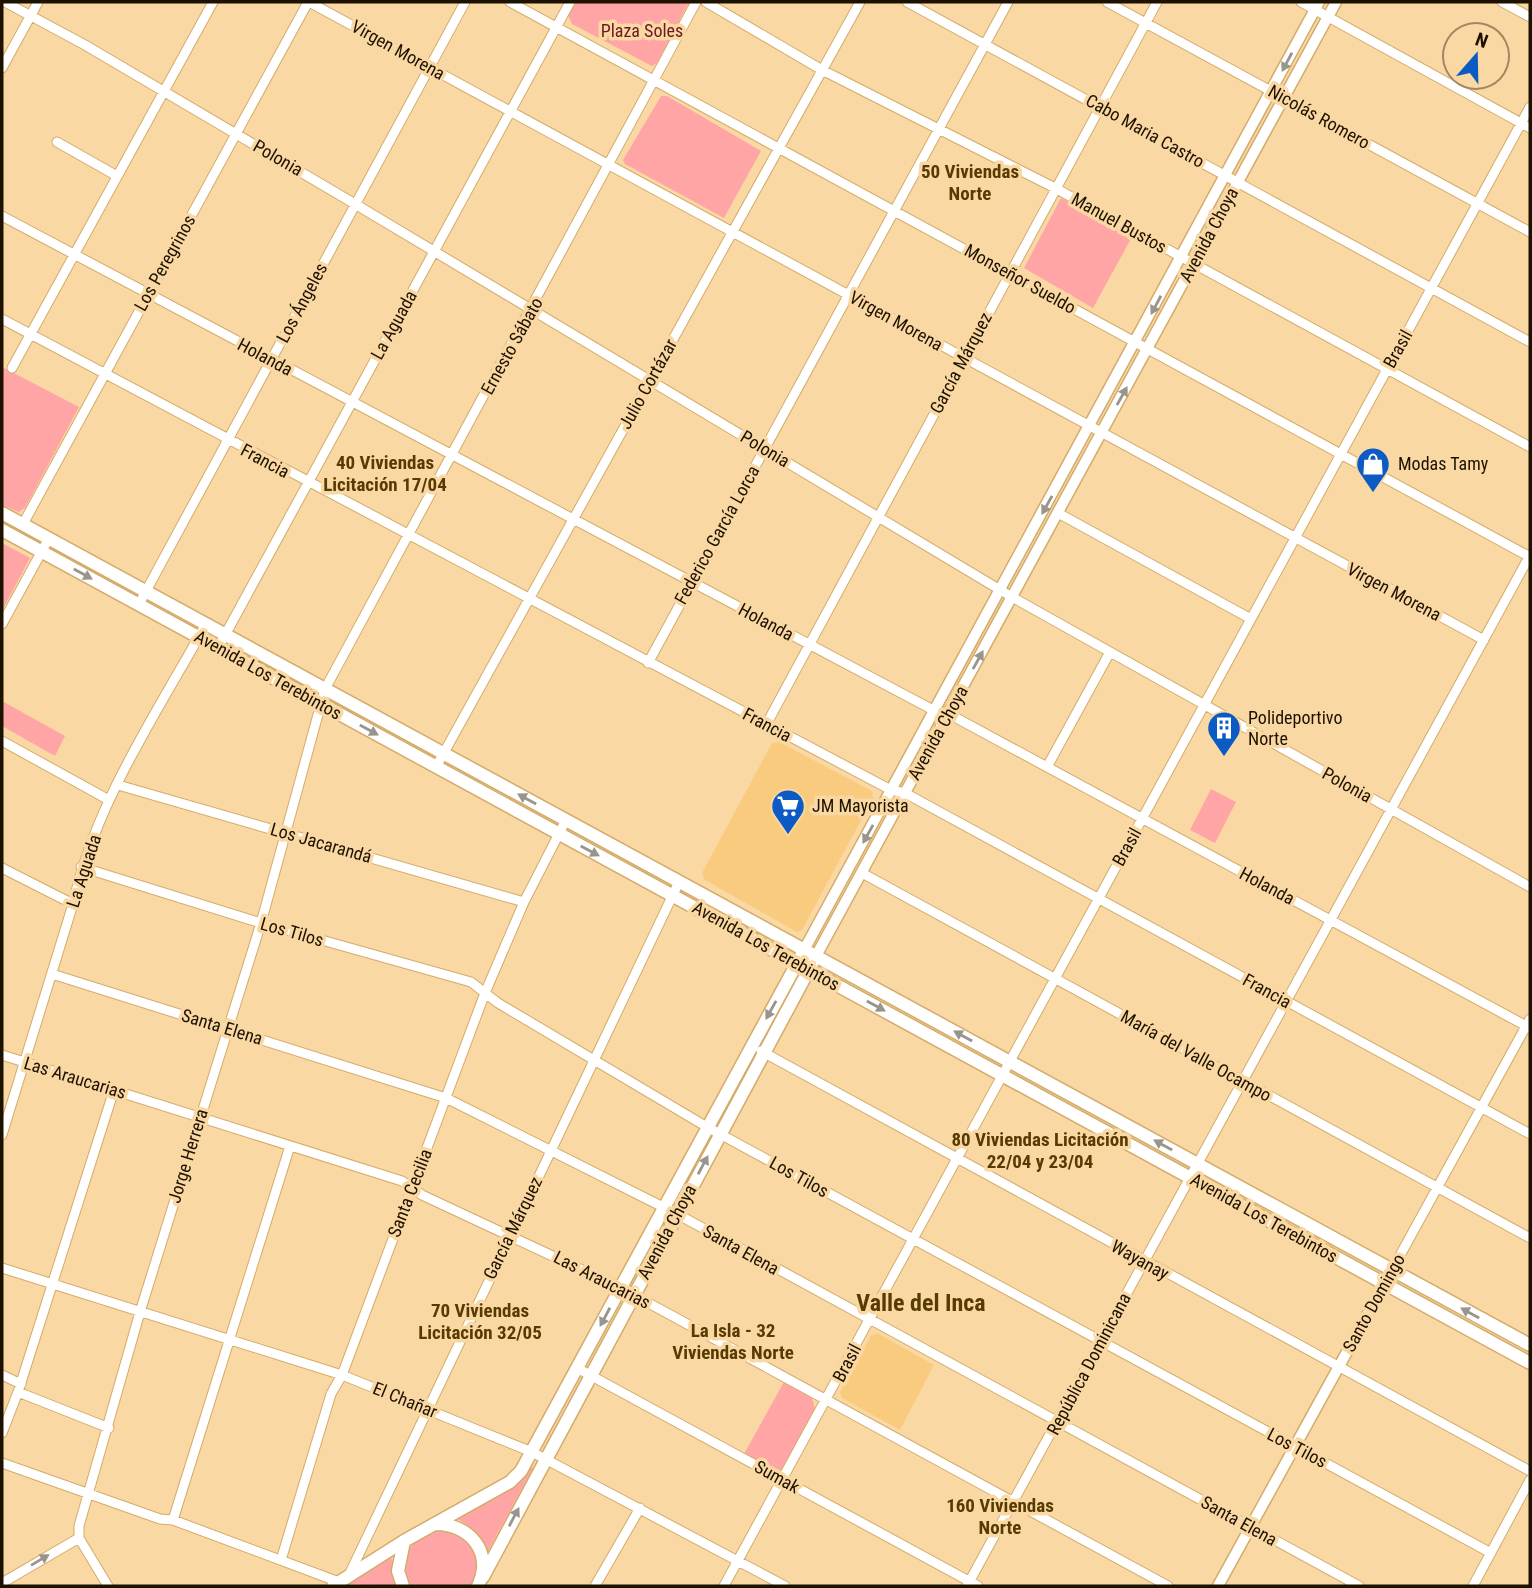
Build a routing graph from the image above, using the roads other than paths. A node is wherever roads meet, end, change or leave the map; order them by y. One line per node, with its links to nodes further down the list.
1 (5, 2): 19 (street, Polonia)
2 (37, 2): 19 (street)
3 (212, 2): 29 (street)
4 (309, 2): 25 (street, Virgen Morena); 37 (street, Los Peregrinos)
5 (465, 2): 25 (street, Los Ángeles)
6 (510, 2): 23 (street, Monseñor Sueldo)
7 (570, 2): 23 (street, La Aguada)
8 (696, 2): 28 (street, Ernesto Sábato)
9 (706, 2): 27 (street, Manuel Bustos)
10 (860, 2): 27 (street, Julio Cortázar)
11 (907, 2): 24 (street, Cabo Maria Castro)
12 (1008, 2): 24 (street, Federico García Lorca)
13 (1107, 2): 22 (street, Nicolás Romero)
14 (1157, 2): 22 (street, García Márquez)
15 (1301, 2): 18 (street)
16 (1336, 2): 20 (street, Avenida Choya)
17 (1502, 2): 21 (street)
18 (1317, 6): 20 (street); 30 (street, Avenida Choya, one-way to 30)
19 (30, 15): 26 (street); 29 (street, Polonia)
20 (1328, 17): 31 (street, Avenida Choya); 35 (street)
21 (1530, 17)
22 (1146, 23): 30 (street, Nicolás Romero); 32 (street, García Márquez)
23 (556, 27): 28 (street, Monseñor Sueldo); 34 (street, La Aguada)
24 (985, 44): 32 (street, Cabo Maria Castro); 36 (street, Federico García Lorca)
25 (429, 67): 34 (street, Virgen Morena); 46 (street, Los Ángeles)
26 (2, 68)
27 (822, 70): 36 (street, Manuel Bustos); 39 (street, Julio Cortázar)
28 (656, 81): 39 (street, Monseñor Sueldo); 40 (street, Ernesto Sábato)
29 (164, 91): 37 (street, Polonia); 41 (street)
30 (1271, 91): 31 (street, Nicolás Romero); 42 (street, Avenida Choya)
31 (1284, 98): 43 (street, Avenida Choya); 45 (street, Nicolás Romero)
32 (1100, 106): 42 (street, Cabo Maria Castro); 44 (street, García Márquez)
33 (1530, 107): 35 (street, Brasil)
34 (510, 111): 40 (street, Virgen Morena); 51 (street, La Aguada)
35 (1526, 125): 45 (street, Brasil)
36 (939, 129): 44 (street, Manuel Bustos); 47 (street, Federico García Lorca)
37 (236, 134): 46 (street, Polonia); 57 (street, Los Peregrinos)
38 (57, 142): 41 (street)
39 (778, 147): 47 (street, Monseñor Sueldo); 49 (street, Julio Cortázar)
40 (610, 166): 49 (street, Virgen Morena); 59 (street, Ernesto Sábato)
41 (117, 176): 52 (street)
42 (1225, 176): 43 (street, Cabo Maria Castro); 53 (street, Avenida Choya)
43 (1238, 183): 54 (street, Avenida Choya); 56 (street, Cabo Maria Castro)
44 (1055, 188): 53 (street, Manuel Bustos); 55 (street, García Márquez)
45 (1477, 203): 50 (street, Nicolás Romero); 56 (street, Brasil)
46 (355, 204): 51 (street, Polonia); 66 (street, Los Ángeles)
47 (894, 211): 55 (street, Monseñor Sueldo); 58 (street, Federico García Lorca)
48 (2, 216): 52 (street, Holanda)
49 (731, 232): 58 (street, Virgen Morena); 70 (street, Julio Cortázar)
50 (1530, 232)
51 (434, 251): 59 (street, Polonia); 71 (street, La Aguada)
52 (75, 255): 57 (street, Holanda); 61 (street)
53 (1181, 257): 54 (street, Manuel Bustos); 62 (street, Avenida Choya, one-way to 62)
54 (1194, 264): 64 (street, Avenida Choya); 68 (street, Manuel Bustos)
55 (1009, 273): 62 (street, Monseñor Sueldo); 65 (street, García Márquez)
56 (1431, 288): 63 (street, Cabo Maria Castro); 68 (street, Brasil)
57 (148, 294): 66 (street, Holanda); 69 (street, Los Peregrinos)
58 (848, 295): 65 (street, Virgen Morena); 76 (street, Federico García Lorca)
59 (532, 309): 70 (street, Polonia); 78 (street, Ernesto Sábato)
60 (2, 319): 61 (street, Francia)
61 (32, 334): 67 (street); 69 (street, Francia)
62 (1136, 342): 64 (street, Monseñor Sueldo); 72 (street, Avenida Choya)
63 (1530, 342)
64 (1148, 348): 73 (street, Avenida Choya, one-way to 64); 77 (street, Monseñor Sueldo)
65 (964, 358): 72 (street, Virgen Morena); 82 (street, García Márquez)
66 (271, 360): 71 (street, Holanda); 74 (street, Los Ángeles)
67 (12, 368)
68 (1387, 369): 75 (street, Manuel Bustos); 77 (street, Brasil)
69 (104, 374): 74 (street, Francia); 84 (street, Los Peregrinos)
70 (650, 380): 76 (street, Polonia); 83 (street, Julio Cortázar)
71 (351, 403): 78 (street, Holanda); 79 (street, La Aguada)
72 (1090, 426): 73 (street, Virgen Morena); 92 (street, Avenida Choya, one-way to 92)
73 (1101, 433): 81 (street, Avenida Choya); 88 (street, Virgen Morena)
74 (227, 441): 79 (street, Francia); 93 (street, Los Ángeles)
75 (1530, 447)
76 (764, 449): 82 (street, Polonia); 91 (street, Federico García Lorca)
77 (1341, 454): 88 (street, Brasil); 90 (street, Monseñor Sueldo)
78 (452, 457): 83 (street, Holanda); 86 (street, Ernesto Sábato)
79 (307, 483): 86 (street, Francia); 100 (street, La Aguada)
80 (2, 513): 84 (main road, Avenida Los Terebintos)
81 (1058, 513): 94 (street, Avenida Choya); 97 (street)
82 (878, 517): 92 (street, Polonia); 103 (street, García Márquez)
83 (572, 520): 91 (street, Holanda); 95 (street, Julio Cortázar)
84 (23, 524): 87 (main road, Avenida Los Terebintos)
85 (2, 530): 89 (main road, Avenida Los Terebintos)
86 (408, 536): 95 (street, Francia); 107 (street, Ernesto Sábato)
87 (48, 538): 89 (street); 93 (main road, Avenida Los Terebintos)
88 (1295, 538): 97 (street, Brasil); 102 (street, Virgen Morena)
89 (41, 551): 96 (main road, Avenida Los Terebintos, one-way to 96); 98 (street)
90 (1530, 556): 102 (street, República Dominicana)
91 (691, 583): 103 (street, Holanda); 106 (street, Federico García Lorca)
92 (1001, 590): 94 (street, Polonia); 110 (street, Avenida Choya)
93 (146, 591): 96 (street, Los Ángeles); 99 (main road, Avenida Los Terebintos)
94 (1012, 597): 105 (street, Polonia); 111 (street, Avenida Choya, one-way to 94)
95 (528, 600): 106 (street, Francia); 114 (street, Julio Cortázar)
96 (139, 604): 101 (main road, Avenida Los Terebintos)
97 (1251, 619): 109 (street, Brasil)
98 (2, 624)
99 (206, 624): 100 (main road, Avenida Los Terebintos); 101 (street, La Aguada)
100 (225, 634): 104 (street, La Aguada); 107 (main road, Avenida Los Terebintos)
101 (199, 637): 104 (main road, Avenida Los Terebintos); 117 (street, La Aguada)
102 (1484, 640): 121 (street, República Dominicana)
103 (809, 645): 110 (street, Holanda); 112 (street, García Márquez)
104 (218, 648): 108 (main road, Avenida Los Terebintos)
105 (1110, 652): 109 (street, Polonia); 116 (street)
106 (648, 663): 112 (street, Francia)
107 (325, 689): 108 (street, Jorge Herrera); 114 (main road, Avenida Los Terebintos)
108 (322, 705): 115 (main road, Avenida Los Terebintos, one-way to 115); 124 (street, Jorge Herrera)
109 (1204, 705): 121 (street, Polonia); 122 (street, Brasil)
110 (934, 711): 111 (street, Holanda); 118 (street, Avenida Choya)
111 (948, 713): 116 (street, Holanda); 119 (street, Avenida Choya)
112 (766, 725): 118 (street, Francia)
113 (2, 741): 120 (street)
114 (444, 754): 115 (street, Julio Cortázar); 123 (main road, Avenida Los Terebintos, one-way to 114)
115 (436, 767): 125 (main road, Avenida Los Terebintos)
116 (1047, 767): 122 (street, Holanda)
117 (118, 785): 120 (street, La Aguada); 124 (street, Los Jacarandá)
118 (891, 790): 119 (street, Francia); 137 (street, Avenida Choya, one-way to 137)
119 (905, 793): 128 (street, Avenida Choya); 132 (street, Francia)
120 (109, 800): 126 (street, La Aguada)
121 (1391, 809): 130 (street, Polonia); 135 (street, República Dominicana)
122 (1142, 818): 132 (street, Brasil); 135 (street, Holanda)
123 (566, 820): 125 (street, Santa Cecilia); 129 (main road, Avenida Los Terebintos)
124 (286, 833): 133 (street, Los Jacarandá); 136 (street, Jorge Herrera)
125 (558, 834): 131 (main road, Avenida Los Terebintos, one-way to 131); 133 (street, Santa Cecilia)
126 (81, 866): 134 (street, La Aguada); 136 (street, Los Tilos)
127 (2, 868): 134 (street)
128 (862, 873): 137 (street, Avenida Choya); 141 (street, María del Valle Ocampo)
129 (679, 882): 131 (street, García Márquez); 137 (main road, Avenida Los Terebintos)
130 (1530, 887)
131 (672, 895): 138 (main road, Avenida Los Terebintos); 149 (street, García Márquez)
132 (1099, 899): 141 (street, Brasil); 143 (street, Francia)
133 (524, 902): 142 (street, Santa Cecilia)
134 (73, 904): 140 (street, La Aguada)
135 (1331, 920): 143 (street, República Dominicana); 144 (street, Holanda)
136 (261, 923): 142 (street, Los Tilos); 145 (street, Jorge Herrera)
137 (810, 953): 138 (main road, Avenida Choya); 139 (main road, Avenida Choya); 150 (main road, Avenida Los Terebintos, one-way to 137)
138 (797, 963): 139 (main road, Avenida Los Terebintos); 146 (main road, Avenida Choya, one-way to 146)
139 (809, 970): 147 (main road, Avenida Choya); 152 (main road, Avenida Los Terebintos, one-way to 152)
140 (51, 974): 145 (street, Santa Elena); 151 (street, La Aguada)
141 (1055, 979): 150 (street, Brasil); 153 (street, María del Valle Ocampo)
142 (485, 993): 149 (street, Los Tilos); 155 (street, Santa Cecilia)
143 (1286, 1001): 153 (street, República Dominicana); 156 (street, Francia)
144 (1529, 1025): 156 (street, Santo Domingo)
145 (228, 1029): 155 (street, Santa Elena); 157 (street, Jorge Herrera)
146 (752, 1046): 147 (street, Wayanay); 158 (main road, Avenida Choya)
147 (764, 1053): 159 (main road, Avenida Choya); 164 (street, Wayanay)
148 (2, 1055): 151 (street, Las Araucarias)
149 (592, 1060): 158 (street, Los Tilos); 163 (street, García Márquez)
150 (1010, 1062): 152 (street, Brasil); 165 (main road, Avenida Los Terebintos, one-way to 150)
151 (24, 1063): 154 (street, Las Araucarias); 161 (street, La Aguada)
152 (1003, 1076): 164 (street, Brasil); 166 (main road, Avenida Los Terebintos)
153 (1243, 1081): 165 (street, República Dominicana); 168 (street, María del Valle Ocampo)
154 (114, 1090): 157 (street, Las Araucarias); 177 (street)
155 (446, 1098): 163 (street, Santa Elena); 167 (street, Santa Cecilia)
156 (1482, 1108): 160 (street, Francia); 168 (street, Santo Domingo)
157 (200, 1117): 162 (street, Las Araucarias); 181 (street, Jorge Herrera)
158 (708, 1127): 159 (street, Los Tilos); 169 (main road, Avenida Choya)
159 (720, 1134): 170 (main road, Avenida Choya, one-way to 159); 173 (street, Los Tilos)
160 (1530, 1134)
161 (2, 1135)
162 (290, 1146): 167 (street, Las Araucarias); 183 (street)
163 (551, 1151): 169 (street, Santa Elena); 171 (street, García Márquez)
164 (958, 1158): 173 (street, Brasil); 174 (street, Wayanay)
165 (1198, 1164): 166 (street, República Dominicana); 176 (main road, Avenida Los Terebintos)
166 (1190, 1178): 174 (street, República Dominicana); 178 (main road, Avenida Los Terebintos)
167 (411, 1188): 171 (street, Las Araucarias); 190 (street, Santa Cecilia)
168 (1437, 1188): 172 (street, María del Valle Ocampo); 176 (street, Santo Domingo)
169 (664, 1208): 170 (street, Santa Elena); 179 (main road, Avenida Choya)
170 (677, 1214): 180 (main road, Avenida Choya); 182 (street, Santa Elena)
171 (510, 1235): 179 (street, Las Araucarias); 194 (street, García Márquez)
172 (1530, 1238)
173 (914, 1240): 182 (street, Brasil); 184 (street, Los Tilos)
174 (1144, 1262): 184 (street, República Dominicana); 187 (street, Wayanay)
175 (2, 1268): 177 (street, El Chañar)
176 (1392, 1270): 178 (street, Santo Domingo); 185 (main road, Avenida Los Terebintos, one-way to 176)
177 (53, 1284): 181 (street, El Chañar); 192 (street)
178 (1384, 1284): 186 (main road, Avenida Los Terebintos); 187 (street, Santo Domingo)
179 (621, 1288): 180 (street, Las Araucarias); 188 (main road, Avenida Choya, one-way to 188)
180 (633, 1295): 191 (main road, Avenida Choya); 193 (street, Las Araucarias)
181 (140, 1312): 183 (street, El Chañar); 196 (street, Jorge Herrera)
182 (870, 1321): 193 (street, Brasil); 195 (street, Santa Elena)
183 (229, 1339): 190 (street, El Chañar); 208 (street)
184 (1101, 1341): 195 (street, República Dominicana); 198 (street, Los Tilos)
185 (1530, 1345)
186 (1530, 1363)
187 (1337, 1367): 198 (street, Santo Domingo); 202 (street, Wayanay)
188 (577, 1368): 191 (street, Sumak); 199 (main road, Avenida Choya)
189 (2, 1375): 192 (street)
190 (342, 1375): 194 (street, El Chañar); 214 (street, Santa Cecilia)
191 (590, 1375): 200 (main road, Avenida Choya); 203 (street, Sumak)
192 (19, 1388): 196 (street); 197 (street)
193 (827, 1400): 203 (street, Brasil); 206 (street, Las Araucarias)
194 (427, 1409): 199 (street, El Chañar); 216 (street, García Márquez)
195 (1058, 1422): 206 (street, República Dominicana); 210 (street, Santa Elena)
196 (108, 1428): 205 (street, Jorge Herrera)
197 (2, 1433)
198 (1294, 1446): 210 (street, Santo Domingo); 213 (street, Los Tilos)
199 (532, 1452): 200 (street, El Chañar); 209 (main road, Avenida Choya)
200 (545, 1457): 207 (street, El Chañar); 217 (main road, Avenida Choya, one-way to 200)
201 (2, 1463): 205 (street)
202 (1530, 1471)
203 (782, 1480): 215 (street, Brasil); 219 (street, Sumak)
204 (1530, 1480): 213 (street)
205 (88, 1493): 208 (street); 211 (street, Jorge Herrera)
206 (1014, 1502): 219 (street, República Dominicana); 225 (street, Las Araucarias)
207 (640, 1508): 215 (street, El Chañar); 222 (street)
208 (173, 1520): 214 (street)
209 (434, 1524): 212 (main road, Avenida Choya); 217 (main road)
210 (1250, 1527): 226 (street, Santo Domingo); 227 (street, Santa Elena)
211 (79, 1538): 218 (street, one-way to 211); 220 (street)
212 (404, 1541): 216 (main road); 221 (main road)
213 (1491, 1553): 228 (street)
214 (281, 1560): 216 (street)
215 (738, 1560): 223 (street, Brasil); 224 (street, El Chañar)
216 (340, 1581)
217 (480, 1582)
218 (2, 1583)
219 (972, 1585)
220 (108, 1586)
221 (403, 1586)
222 (595, 1586)
223 (724, 1586)
224 (785, 1586)
225 (1168, 1586)
226 (1218, 1586)
227 (1359, 1586)
228 (1473, 1586)

